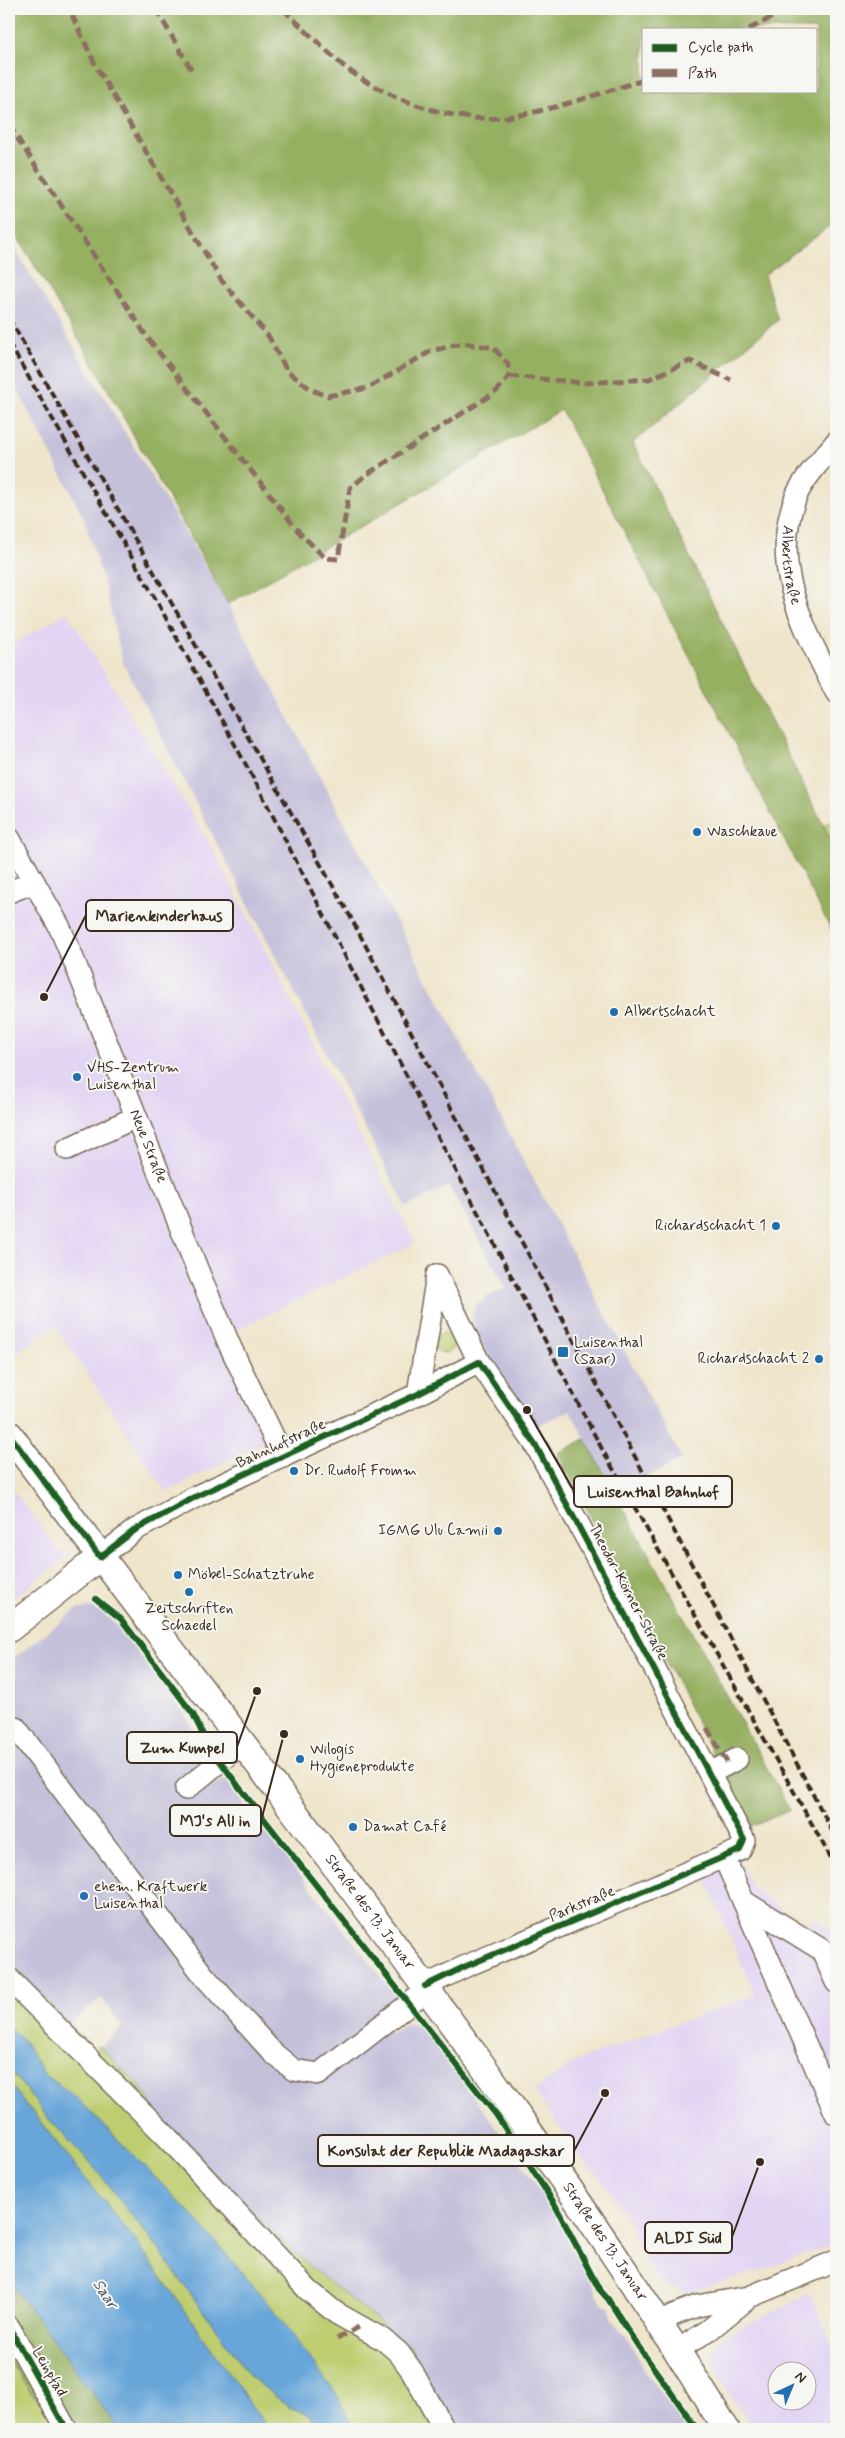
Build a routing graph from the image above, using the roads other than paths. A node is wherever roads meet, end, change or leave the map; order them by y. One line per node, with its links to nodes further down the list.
1 (836, 442): 2 (street, Albertstraße)
2 (836, 692)
3 (9, 838): 4 (street, Neue Straße)
4 (34, 882): 5 (street); 6 (street, Neue Straße)
5 (9, 892)
6 (136, 1117): 7 (street); 11 (street, Neue Straße)
7 (67, 1149)
8 (479, 1362): 9 (street, Bahnhofstraße); 9 (street, Theodor-Körner-Straße); 17 (street, Theodor-Körner-Straße)
9 (418, 1394): 11 (street, Bahnhofstraße)
10 (9, 1434): 12 (main road, Straße des 13. Januar)
11 (283, 1457): 12 (street, Bahnhofstraße)
12 (100, 1558): 13 (main road, Bahnhofstraße); 15 (main road, Straße des 13. Januar)
13 (9, 1629)
14 (16, 1728): 24 (street, Parkstraße)
15 (241, 1744): 18 (street); 24 (main road, Straße des 13. Januar)
16 (737, 1759): 17 (street)
17 (710, 1773): 19 (street, Theodor-Körner-Straße)
18 (186, 1789)
19 (744, 1840): 20 (street, Parkstraße)
20 (724, 1858): 21 (street); 24 (street, Parkstraße)
21 (743, 1901): 23 (street); 25 (street)
22 (9, 1979): 32 (street)
23 (836, 1982)
24 (426, 1988): 28 (main road, Straße des 13. Januar)
25 (836, 2114)
26 (836, 2261): 27 (street)
27 (749, 2298): 28 (street); 30 (street)
28 (658, 2324): 30 (main road, Straße des 13. Januar)
29 (9, 2327): 31 (street, Leinpfad)
30 (676, 2351): 33 (main road, Straße des 13. Januar)
31 (66, 2429)
32 (444, 2429)
33 (726, 2429)

